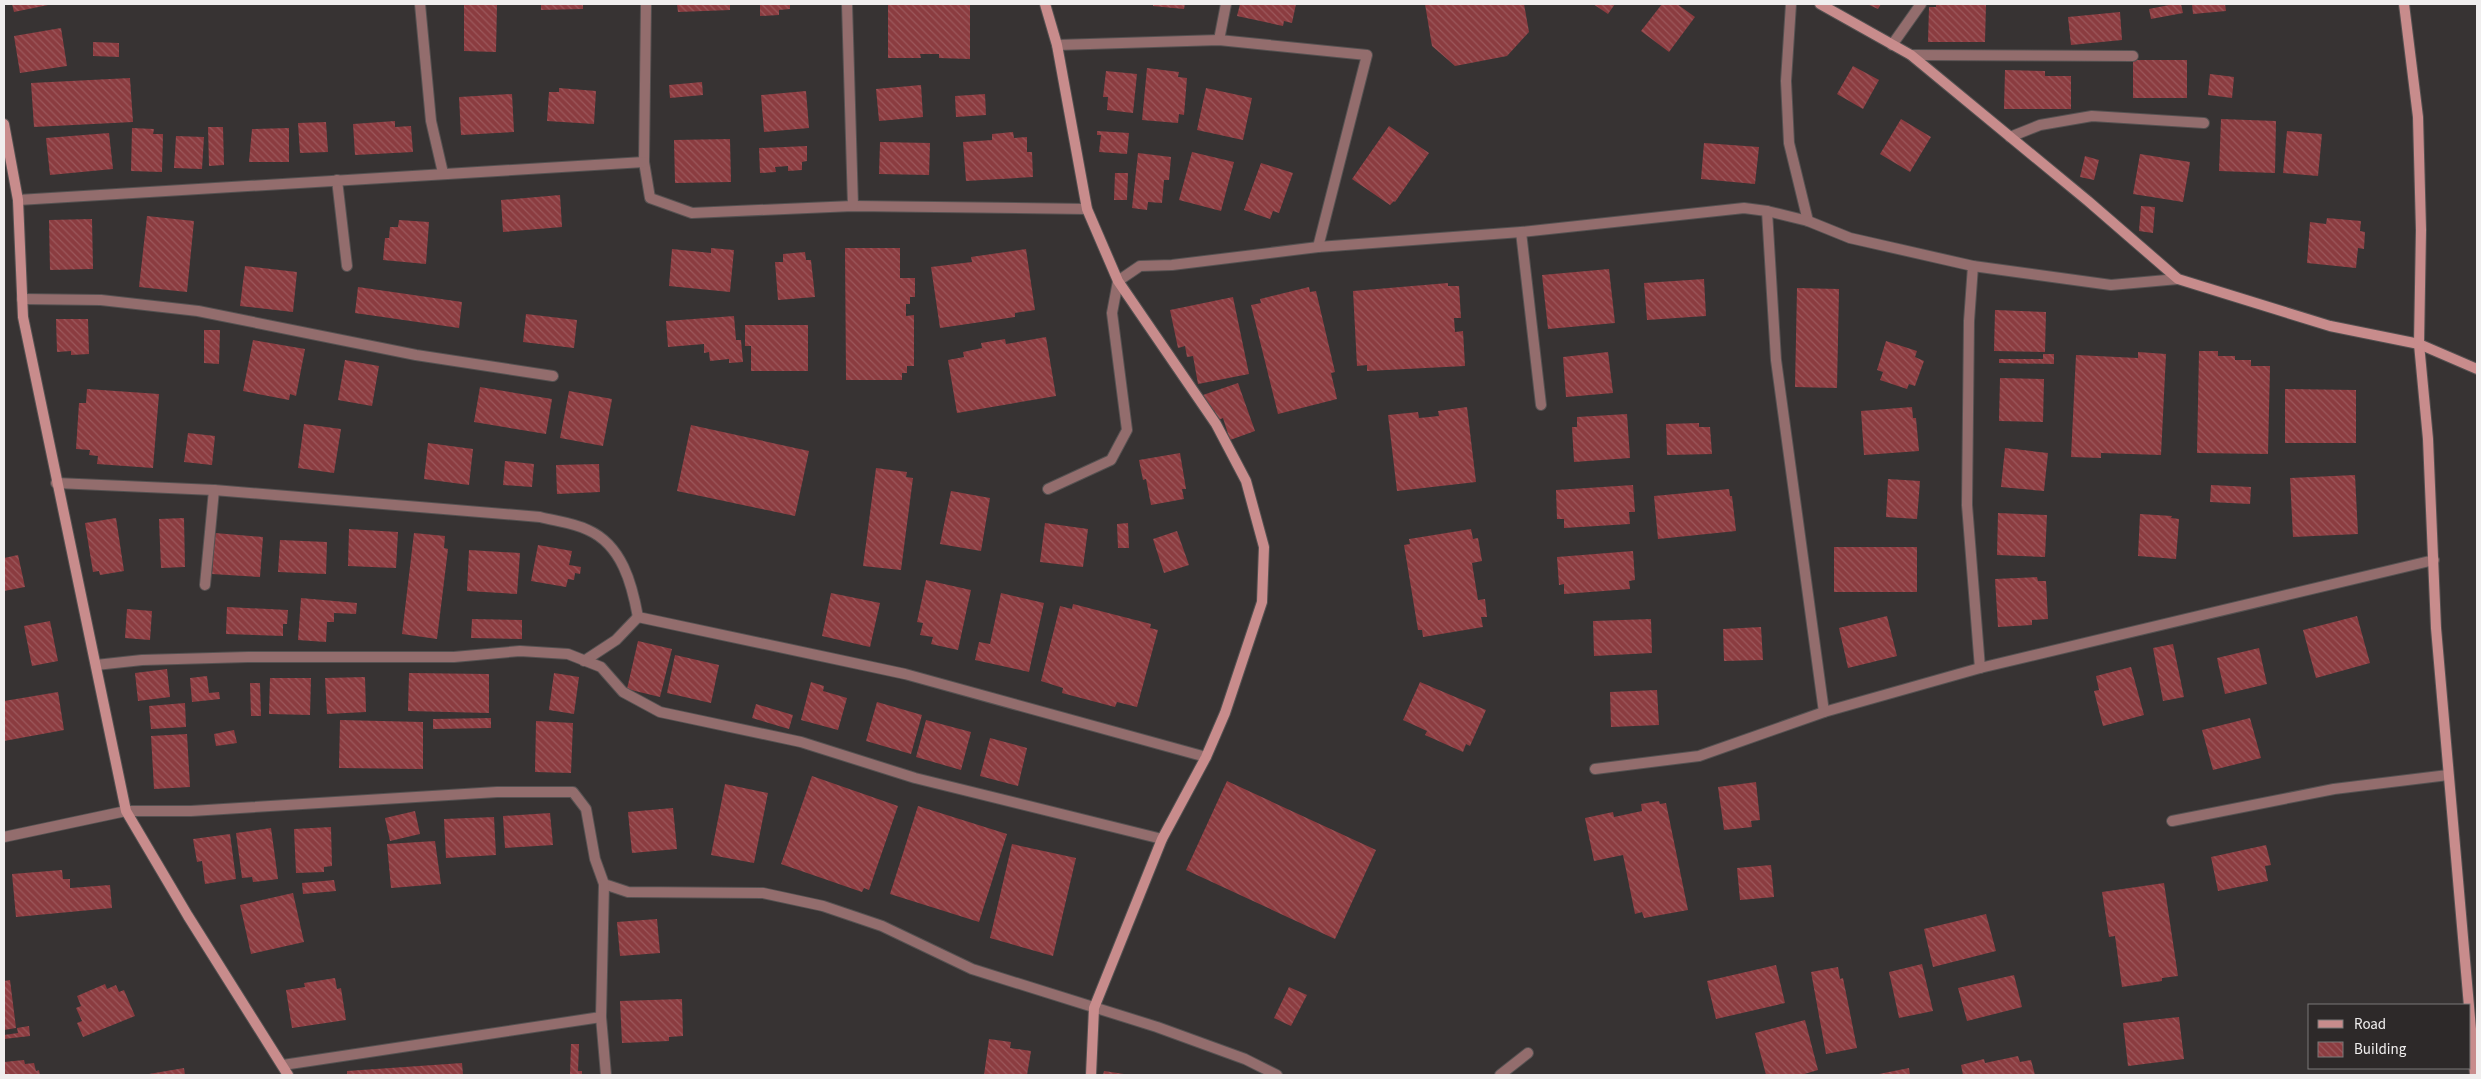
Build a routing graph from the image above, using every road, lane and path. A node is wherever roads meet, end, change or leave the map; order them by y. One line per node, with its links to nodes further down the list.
1 (420, 4): 19 (street)
2 (646, 4): 18 (street)
3 (847, 4): 22 (street)
4 (1046, 4): 11 (main road)
5 (1226, 4): 10 (street)
6 (1791, 4): 25 (street)
7 (1820, 4): 12 (main road)
8 (1921, 4): 12 (street)
9 (2404, 4): 33 (main road)
10 (1219, 40): 11 (street); 27 (street)
11 (1057, 44): 23 (main road)
12 (1892, 45): 13 (main road)
13 (1910, 55): 14 (street); 17 (main road)
14 (2133, 56)
15 (2204, 123): 17 (street)
16 (4, 124): 21 (main road)
17 (2010, 137): 30 (main road)
18 (644, 162): 19 (street); 22 (street)
19 (443, 174): 20 (street)
20 (336, 180): 21 (street); 28 (street)
21 (18, 200): 32 (main road)
22 (854, 206): 23 (street)
23 (1087, 209): 31 (main road)
24 (1767, 211): 25 (street); 26 (street); 46 (street)
25 (1808, 221): 29 (street)
26 (1521, 232): 27 (street); 36 (street)
27 (1318, 247): 31 (street)
28 (347, 266)
29 (1973, 266): 30 (street); 45 (street)
30 (2178, 279): 33 (main road)
31 (1118, 281): 38 (street); 47 (main road)
32 (22, 299): 35 (street); 37 (main road)
33 (2419, 344): 34 (main road); 40 (main road)
34 (2477, 369)
35 (553, 376)
36 (1541, 405)
37 (56, 483): 39 (street); 44 (main road)
38 (1048, 489)
39 (214, 490): 41 (street); 42 (street)
40 (2434, 560): 45 (street); 49 (main road)
41 (205, 585)
42 (638, 617): 43 (street); 47 (street)
43 (584, 661): 44 (street); 53 (street)
44 (96, 665): 50 (main road)
45 (1980, 668): 46 (street)
46 (1824, 712): 48 (street)
47 (1206, 757): 53 (main road)
48 (1595, 769)
49 (2448, 775): 51 (street); 55 (main road)
50 (126, 811): 52 (street); 54 (street); 60 (main road)
51 (2172, 821)
52 (4, 837)
53 (1162, 839): 56 (main road)
54 (604, 884): 56 (street); 57 (street)
55 (2469, 1004)
56 (1094, 1008): 63 (main road); 64 (street)
57 (601, 1017): 60 (street); 62 (street)
58 (2471, 1031): 66 (main road)
59 (1528, 1053): 65 (street)
60 (283, 1065): 61 (main road)
61 (288, 1075)
62 (606, 1075)
63 (1091, 1075)
64 (1277, 1075)
65 (1500, 1075)
66 (2475, 1075)

